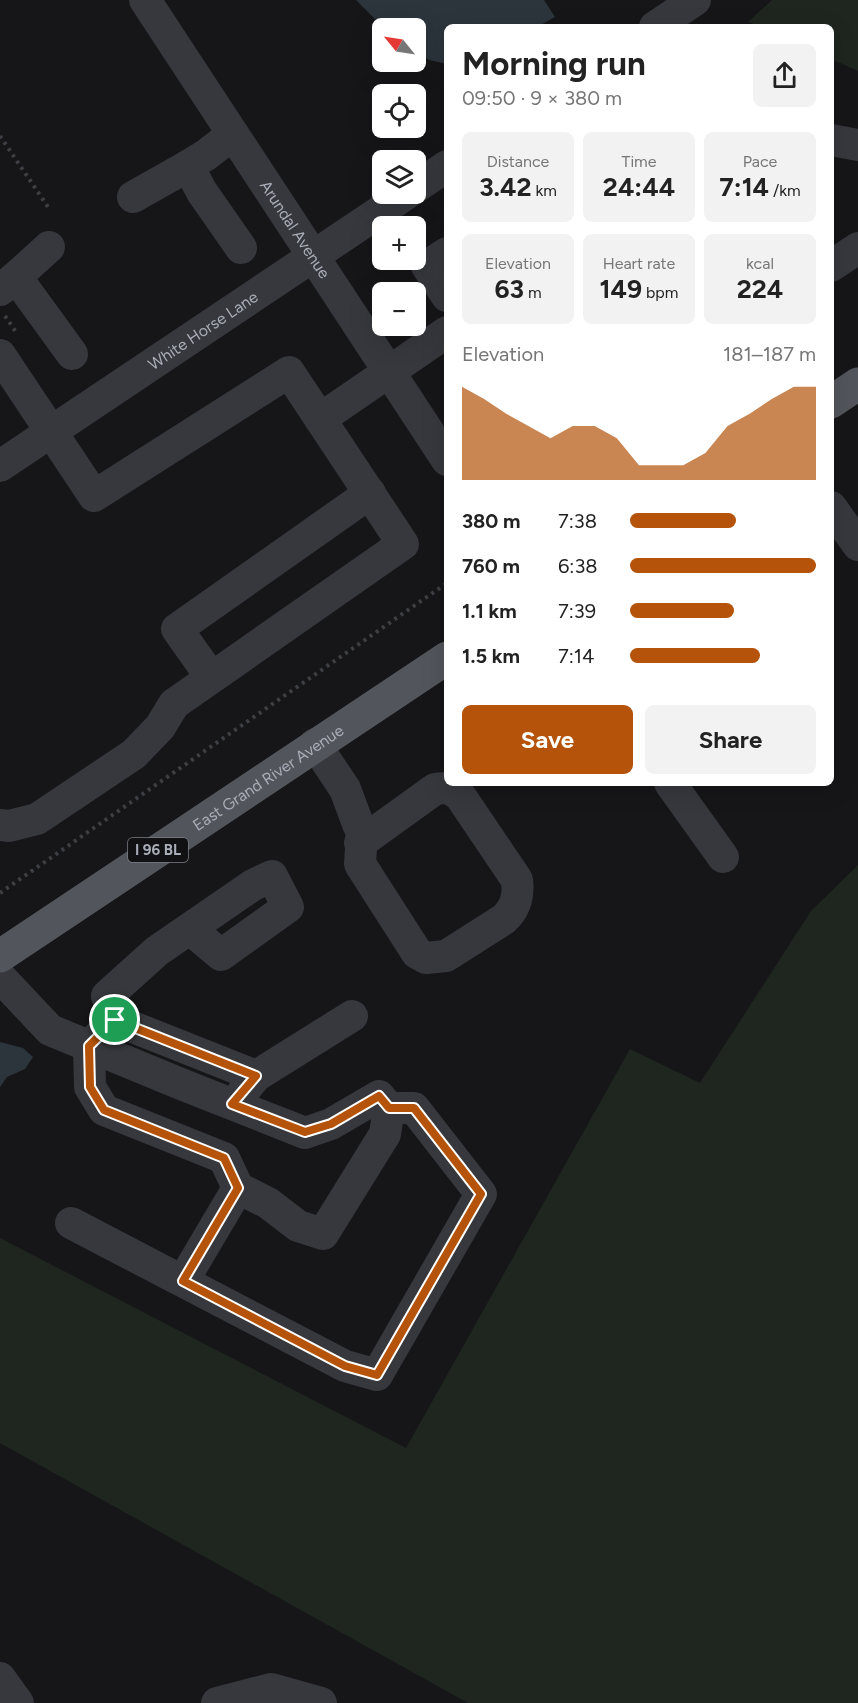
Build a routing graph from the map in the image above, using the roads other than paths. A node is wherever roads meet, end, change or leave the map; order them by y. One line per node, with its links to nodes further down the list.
1 (145, 0): 4 (street, Arundal Avenue)
2 (695, 0): 3 (street)
3 (659, 24)
4 (233, 134): 5 (street); 14 (street, Arundal Avenue)
5 (188, 166): 8 (street); 11 (street)
6 (444, 168): 7 (street)
7 (426, 180)
8 (132, 198)
9 (391, 204): 14 (street, White Horse Lane)
10 (49, 247): 16 (street)
11 (241, 248)
12 (858, 248): 15 (street)
13 (444, 255): 17 (street)
14 (313, 256): 21 (street, Arundal Avenue); 26 (street, White Horse Lane)
15 (834, 264)
16 (8, 283): 19 (street)
17 (444, 292)
18 (444, 334): 21 (street)
19 (72, 354)
20 (0, 355): 23 (street)
21 (389, 372): 25 (street); 27 (street, Arundal Avenue)
22 (858, 384): 24 (main road)
23 (12, 397): 26 (street)
24 (834, 400)
25 (320, 419): 26 (street); 29 (street)
26 (51, 432): 28 (street, White Horse Lane)
27 (444, 455)
28 (0, 466)
29 (370, 493): 33 (street); 33 (street)
30 (834, 511): 31 (street)
31 (858, 545)
32 (444, 660): 34 (main road, East Grand River Avenue / I 96 BL)
33 (211, 677): 36 (street)
34 (315, 744): 37 (street); 40 (main road, East Grand River Avenue / I 96 BL)
35 (672, 786): 38 (street)
36 (0, 825)
37 (360, 843): 37 (street)
38 (723, 857)
39 (190, 929): 43 (street)
40 (0, 956)
41 (0, 977): 44 (street)
42 (352, 1016): 45 (street)
43 (115, 1020): 44 (street); 45 (street)
44 (89, 1046): 46 (street); 48 (street)
45 (256, 1076): 46 (street)
46 (232, 1104): 47 (street)
47 (389, 1108): 48 (street); 50 (street)
48 (238, 1188): 50 (street)
49 (71, 1223): 50 (street)
50 (183, 1281)
51 (0, 1678): 52 (street)
52 (18, 1703)
53 (217, 1703): 54 (street)
54 (321, 1703)

